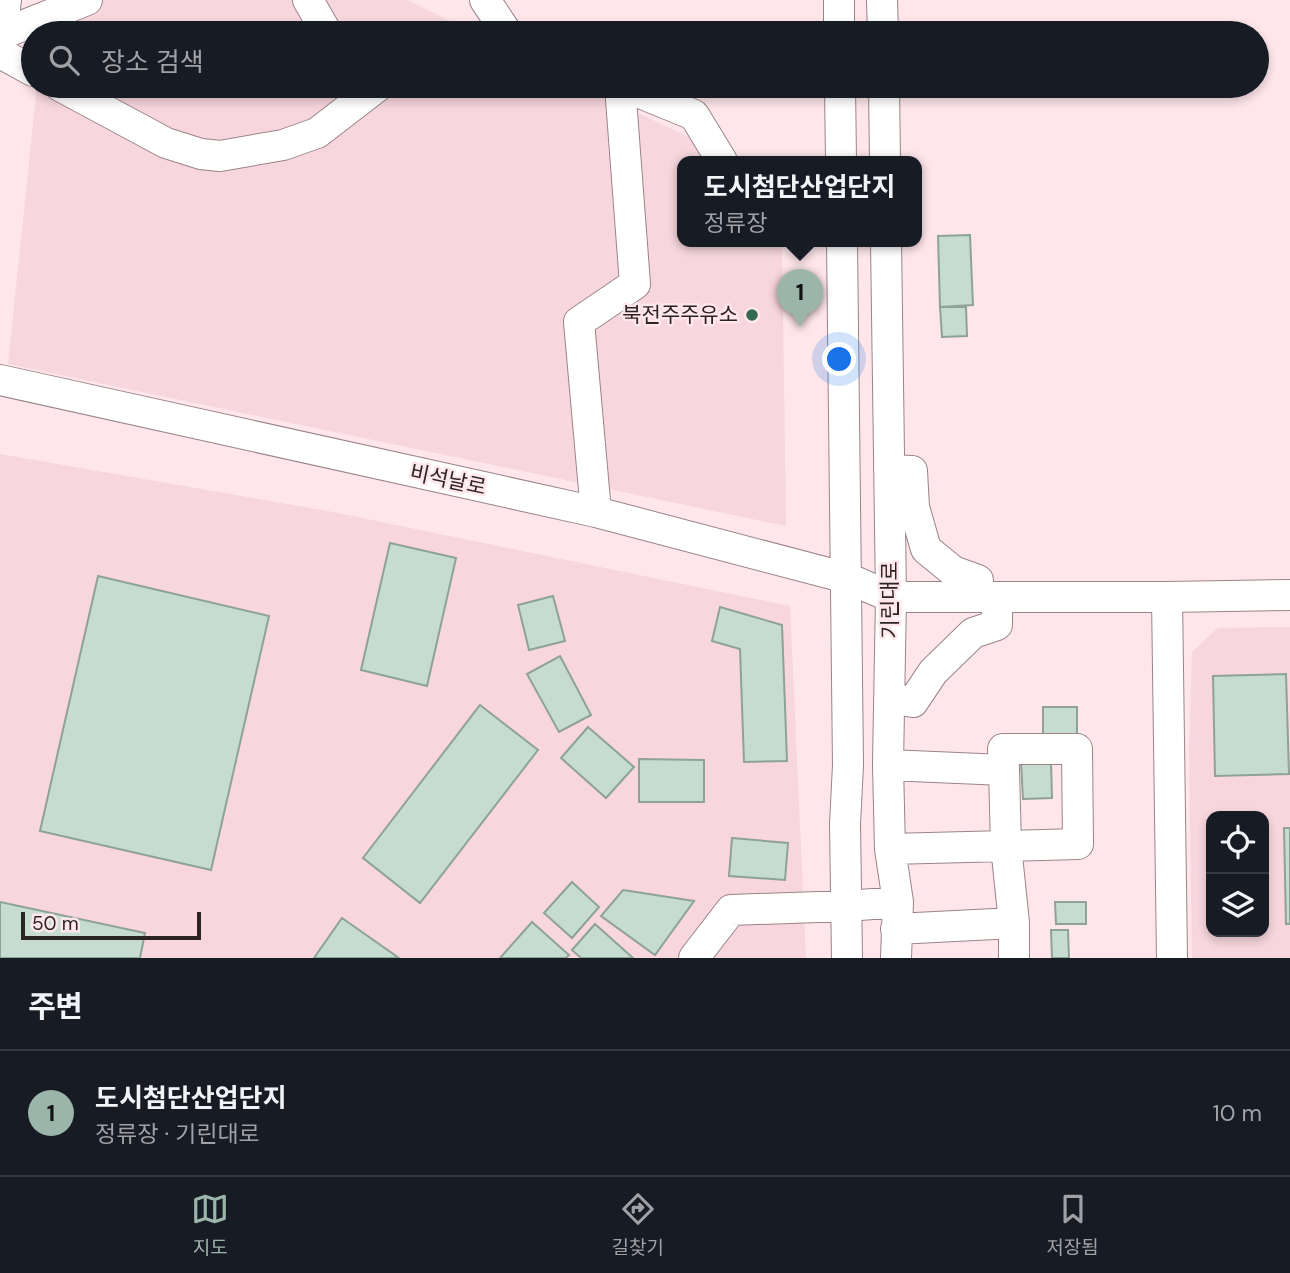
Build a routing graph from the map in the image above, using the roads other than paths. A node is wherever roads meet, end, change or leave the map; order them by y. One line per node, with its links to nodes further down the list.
1 (6, 0): 13 (street)
2 (87, 0): 7 (street)
3 (309, 0): 8 (street)
4 (485, 0): 9 (street)
5 (839, 0): 10 (street)
6 (882, 0): 11 (street)
7 (49, 21)
8 (320, 21)
9 (498, 21)
10 (839, 21)
11 (883, 21)
12 (21, 36): 13 (street)
13 (1, 47): 14 (street)
14 (21, 62)
15 (82, 98): 16 (street)
16 (358, 98)
17 (623, 98): 28 (street)
18 (652, 98): 21 (street)
19 (840, 98): 22 (street)
20 (884, 98): 23 (street)
21 (719, 156)
22 (841, 156)
23 (885, 156)
24 (842, 247): 29 (street, 기린대로)
25 (886, 247): 27 (street, 기린대로)
26 (0, 380): 28 (street, 비석날로)
27 (889, 470): 31 (street, 기린대로); 32 (street)
28 (596, 512): 29 (street, 비석날로)
29 (846, 578): 31 (street, 비석날로); 39 (street, 기린대로)
30 (1290, 595): 33 (street)
31 (891, 597): 32 (street); 34 (street, 기린대로)
32 (988, 597): 33 (street); 34 (street)
33 (1167, 597): 45 (street)
34 (889, 698): 35 (street, 기린대로)
35 (888, 765): 36 (street); 38 (street, 기린대로)
36 (1004, 769): 37 (street); 37 (street)
37 (1006, 846): 38 (street); 40 (street)
38 (890, 849): 41 (street, 기린대로)
39 (846, 906): 41 (street); 42 (street); 43 (street, 기린대로)
40 (1014, 923): 41 (street); 44 (street)
41 (897, 930)
42 (694, 958)
43 (848, 958)
44 (1014, 958)
45 (1172, 958)

